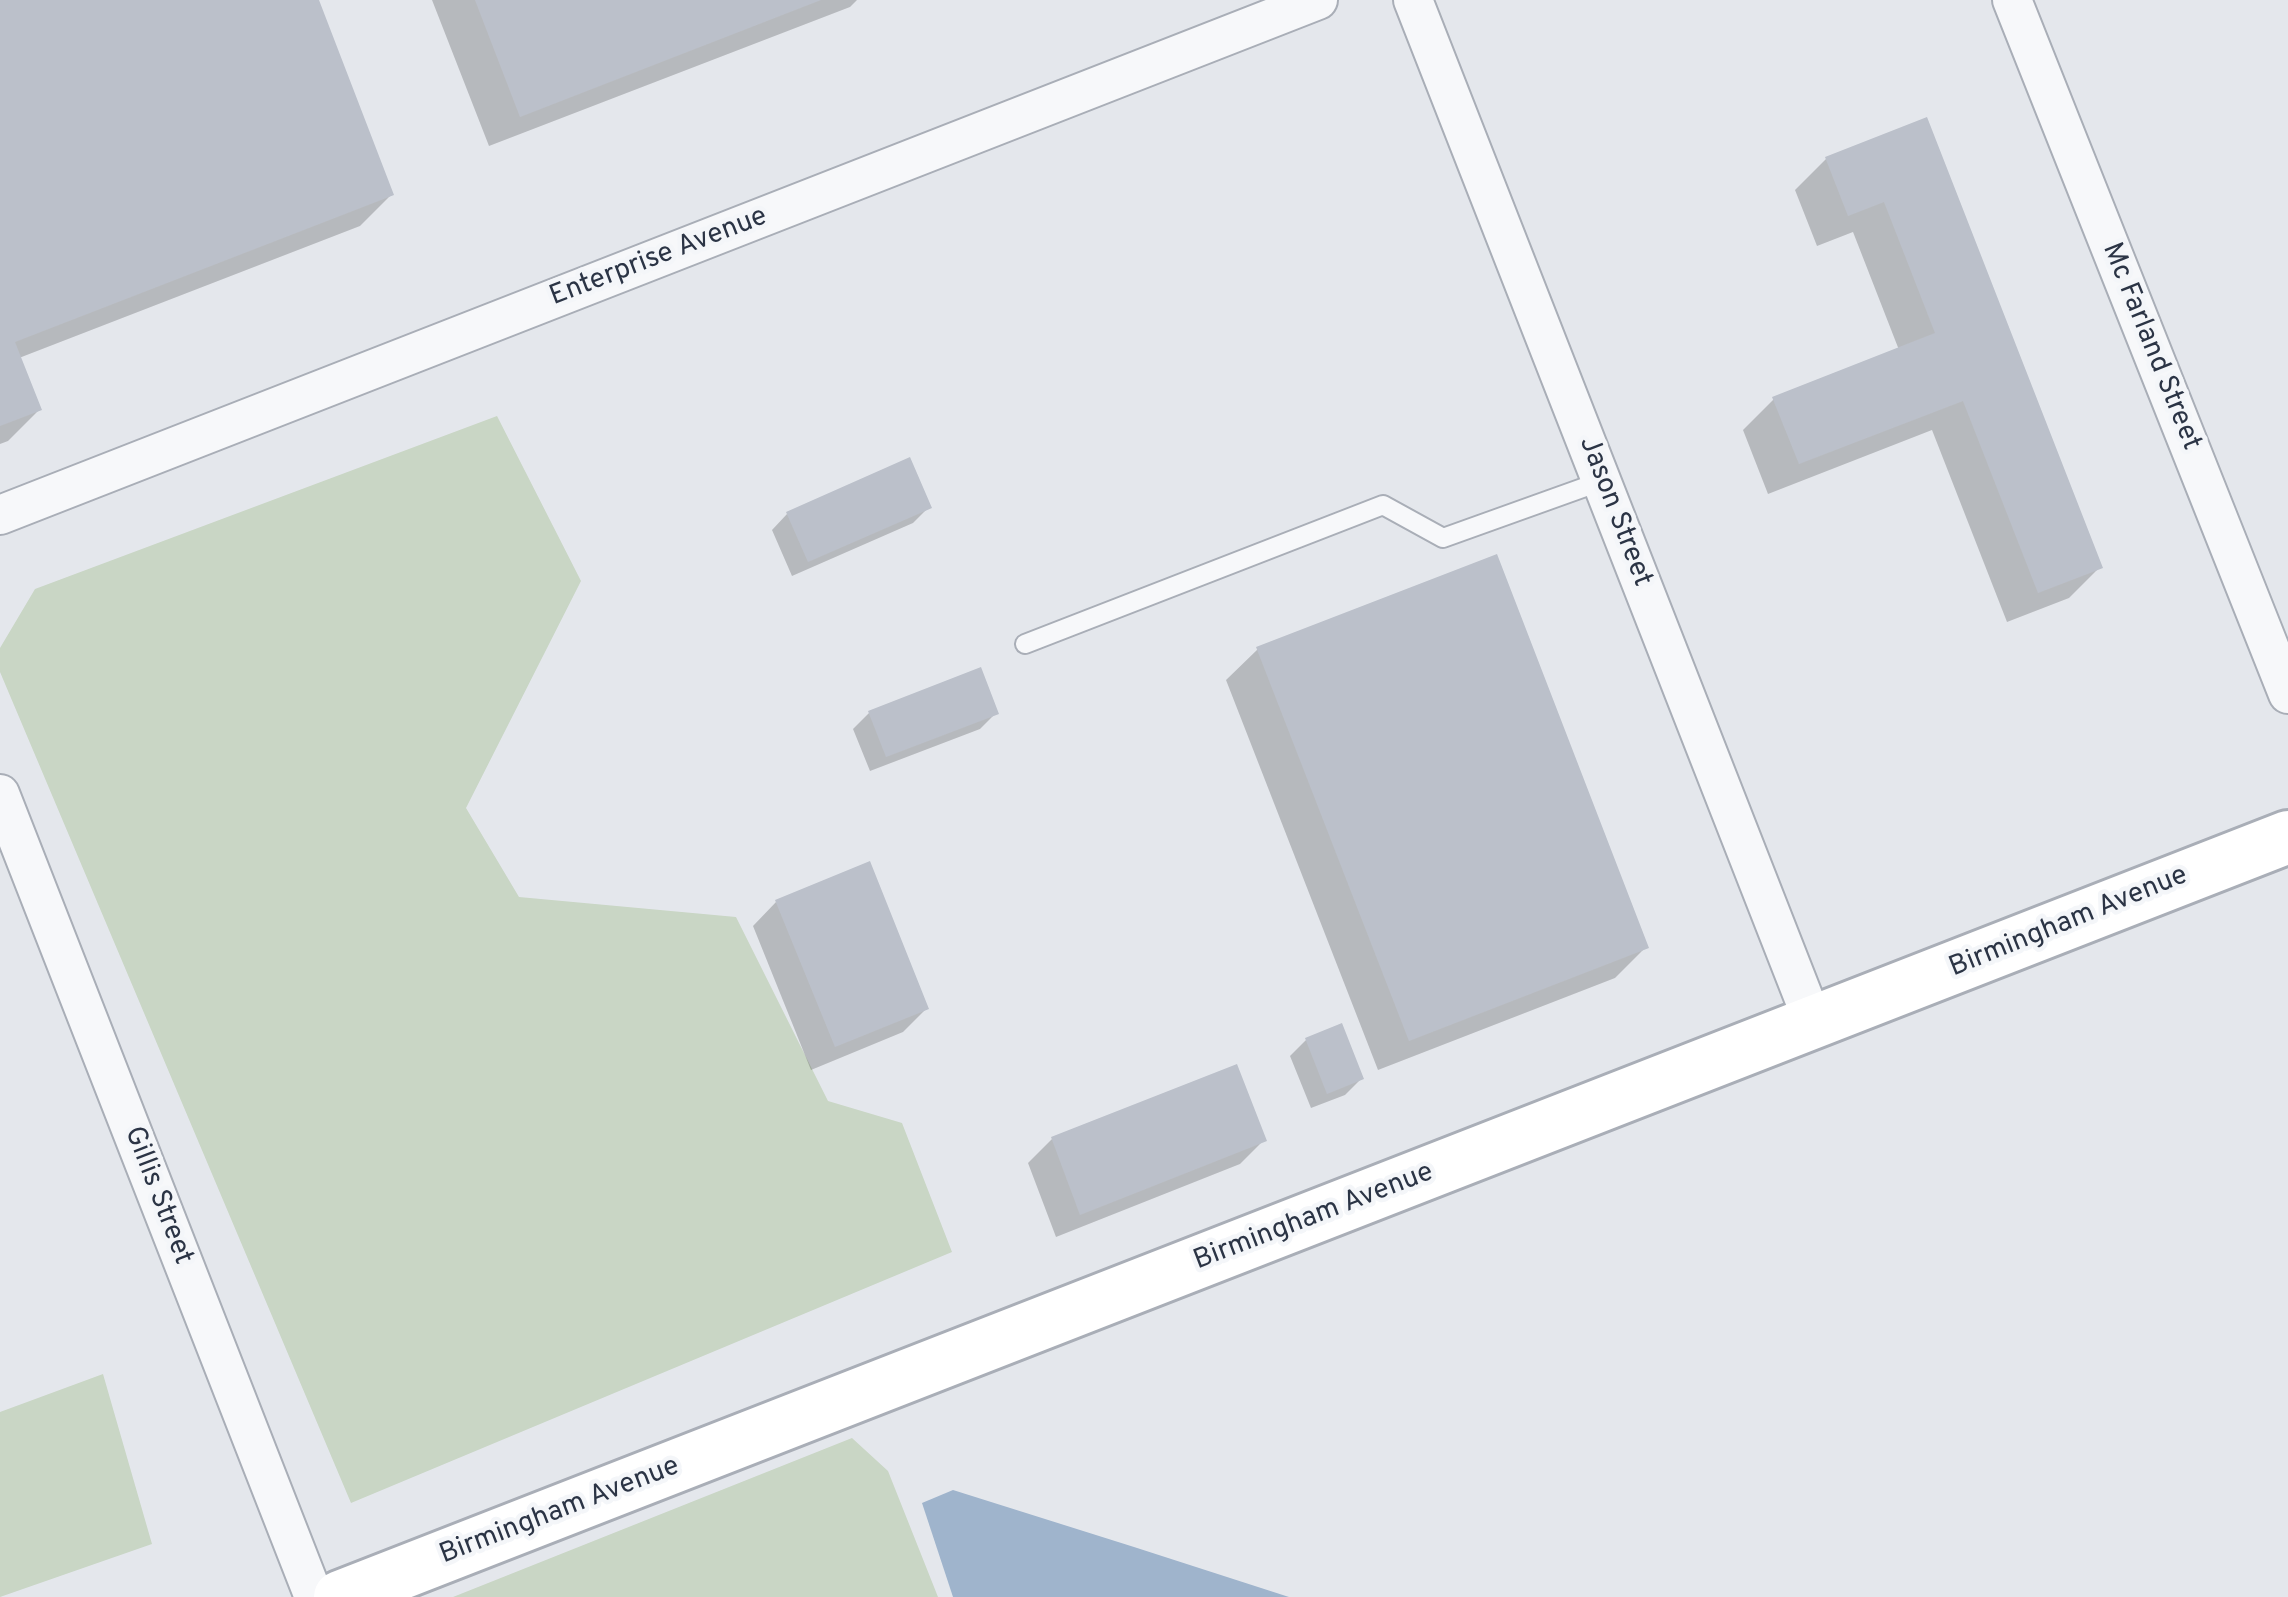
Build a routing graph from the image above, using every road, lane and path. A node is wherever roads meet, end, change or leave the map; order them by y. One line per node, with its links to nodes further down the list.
1 (1318, 0): 5 (street, Enterprise Avenue)
2 (1413, 0): 4 (street, Jason Street)
3 (2012, 0): 7 (street, Mc Farland Street)
4 (1602, 481): 6 (lane); 10 (street, Jason Street)
5 (0, 515)
6 (1025, 644)
7 (2288, 694)
8 (0, 794): 11 (street, Gillis Street)
9 (2288, 837): 10 (main road, Birmingham Avenue)
10 (1814, 1024): 12 (main road, Birmingham Avenue)
11 (314, 1597)
12 (340, 1597)

